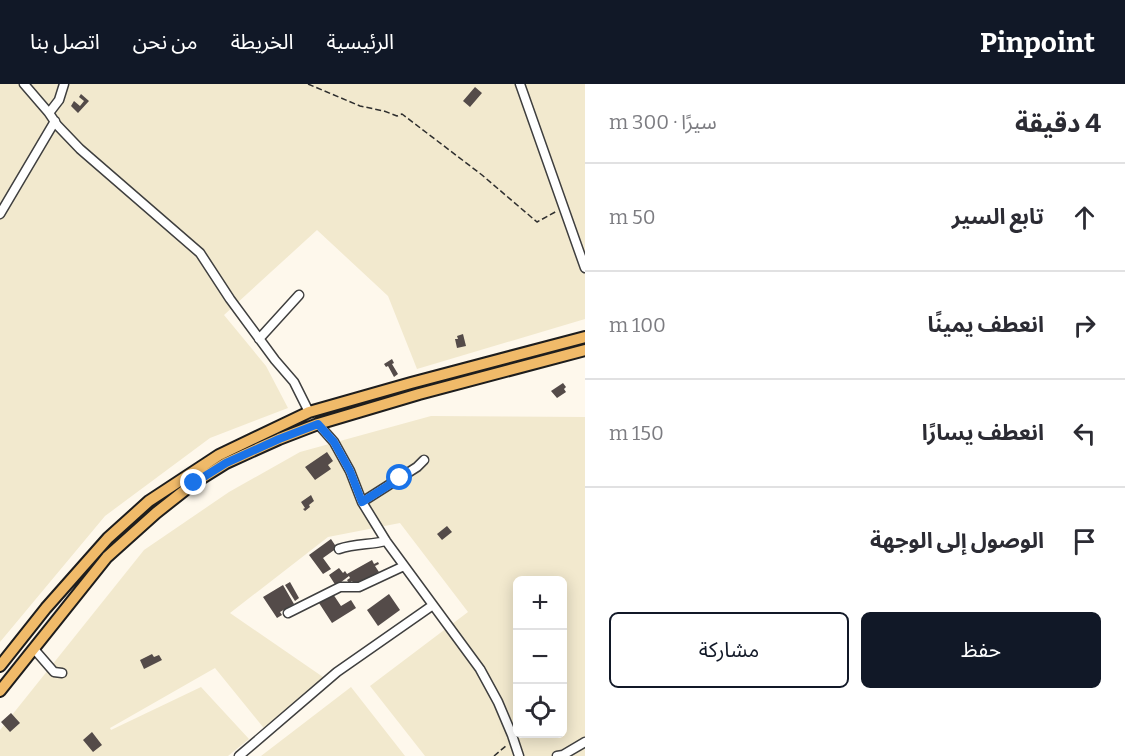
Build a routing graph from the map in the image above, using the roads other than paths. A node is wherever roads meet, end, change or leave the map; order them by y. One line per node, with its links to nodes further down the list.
1 (24, 84): 4 (street)
2 (64, 84): 4 (street)
3 (520, 84): 7 (street)
4 (49, 113): 5 (street)
5 (55, 121): 6 (street); 10 (street)
6 (0, 214)
7 (585, 268)
8 (299, 296): 10 (street)
9 (585, 337): 12 (main road)
10 (260, 339): 12 (street)
11 (585, 350): 13 (main road)
12 (309, 412): 22 (main road)
13 (318, 424): 15 (street); 21 (main road)
14 (424, 460): 15 (street)
15 (362, 502): 16 (street)
16 (386, 541): 17 (street); 18 (street)
17 (339, 549)
18 (404, 566): 19 (street); 20 (street)
19 (433, 604): 26 (street); 27 (street)
20 (288, 613)
21 (34, 649): 23 (street); 24 (main road)
22 (0, 666)
23 (63, 673)
24 (0, 691)
25 (585, 742): 28 (street)
26 (239, 756)
27 (519, 756)
28 (557, 756)

